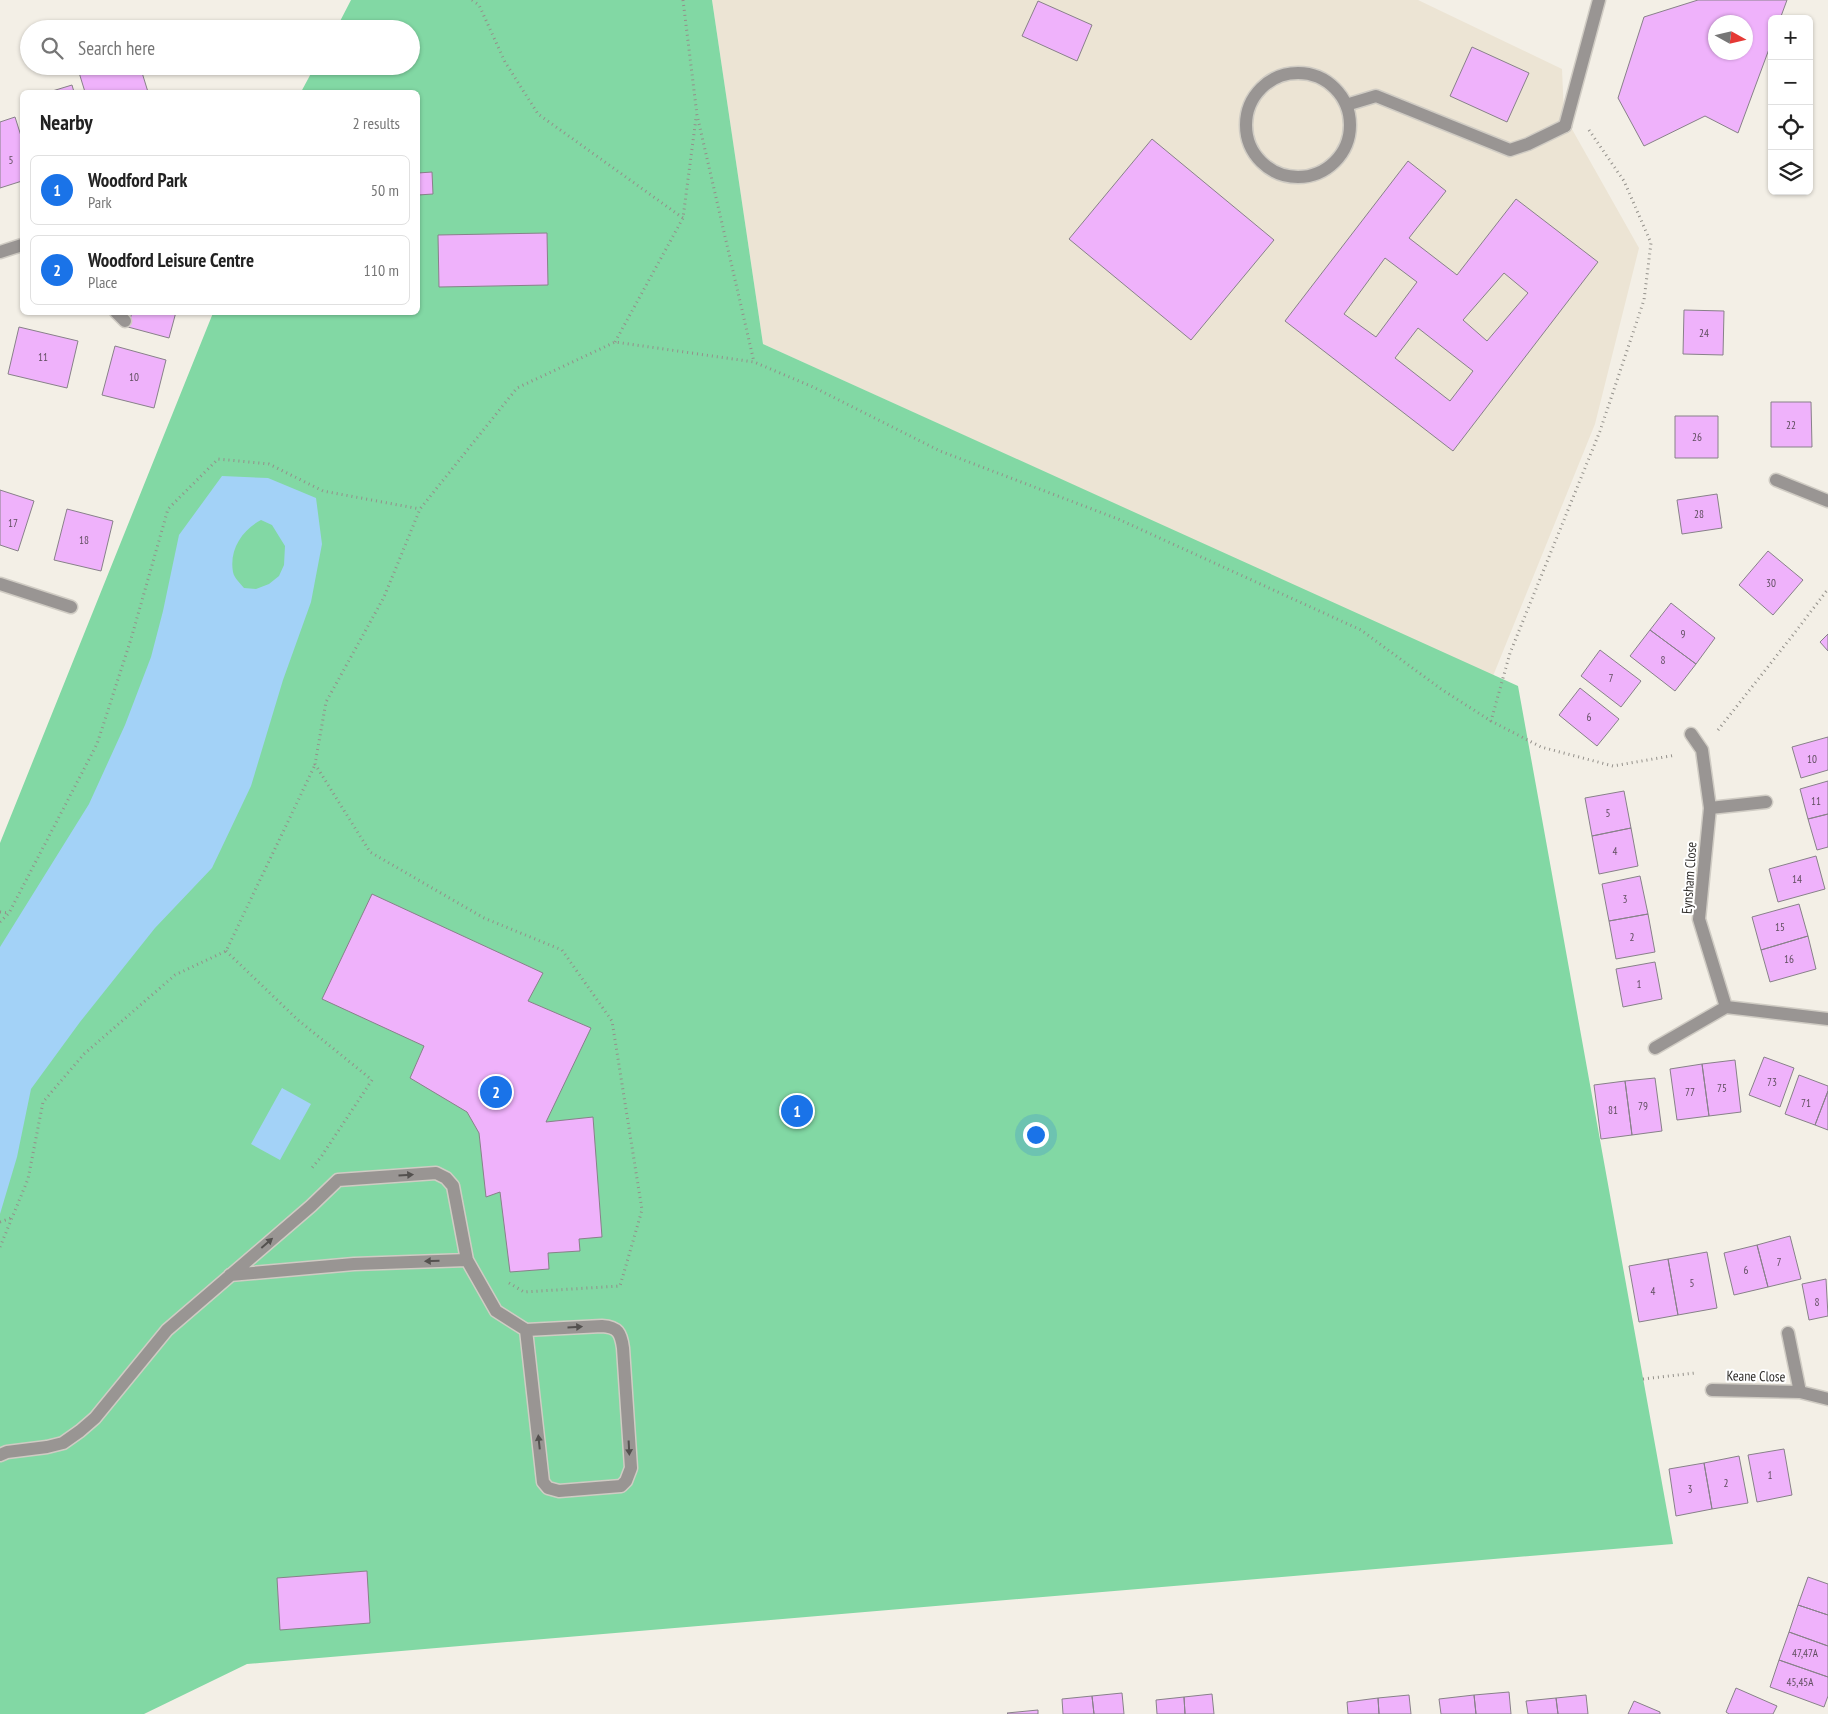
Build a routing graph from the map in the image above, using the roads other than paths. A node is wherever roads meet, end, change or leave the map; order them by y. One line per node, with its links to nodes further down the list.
1 (1599, 0): 2 (street)
2 (1346, 104): 2 (street)
3 (20, 247): 4 (street)
4 (0, 252)
5 (1776, 480): 6 (street)
6 (1828, 501)
7 (0, 584): 8 (street)
8 (71, 607)
9 (1691, 734): 11 (street, Eynsham Close)
10 (1766, 802): 11 (street)
11 (1710, 808): 12 (street, Eynsham Close)
12 (1726, 1007): 13 (street); 14 (street)
13 (1828, 1019)
14 (1655, 1048)
15 (467, 1260): 16 (street, one-way to 16); 16 (street, one-way to 15); 17 (street)
16 (230, 1275): 22 (street)
17 (526, 1330): 17 (street, one-way to 17)
18 (1788, 1333): 20 (street, Keane Close)
19 (1712, 1390): 20 (street, Keane Close)
20 (1800, 1392): 21 (street, Keane Close)
21 (1828, 1398)
22 (0, 1455)

